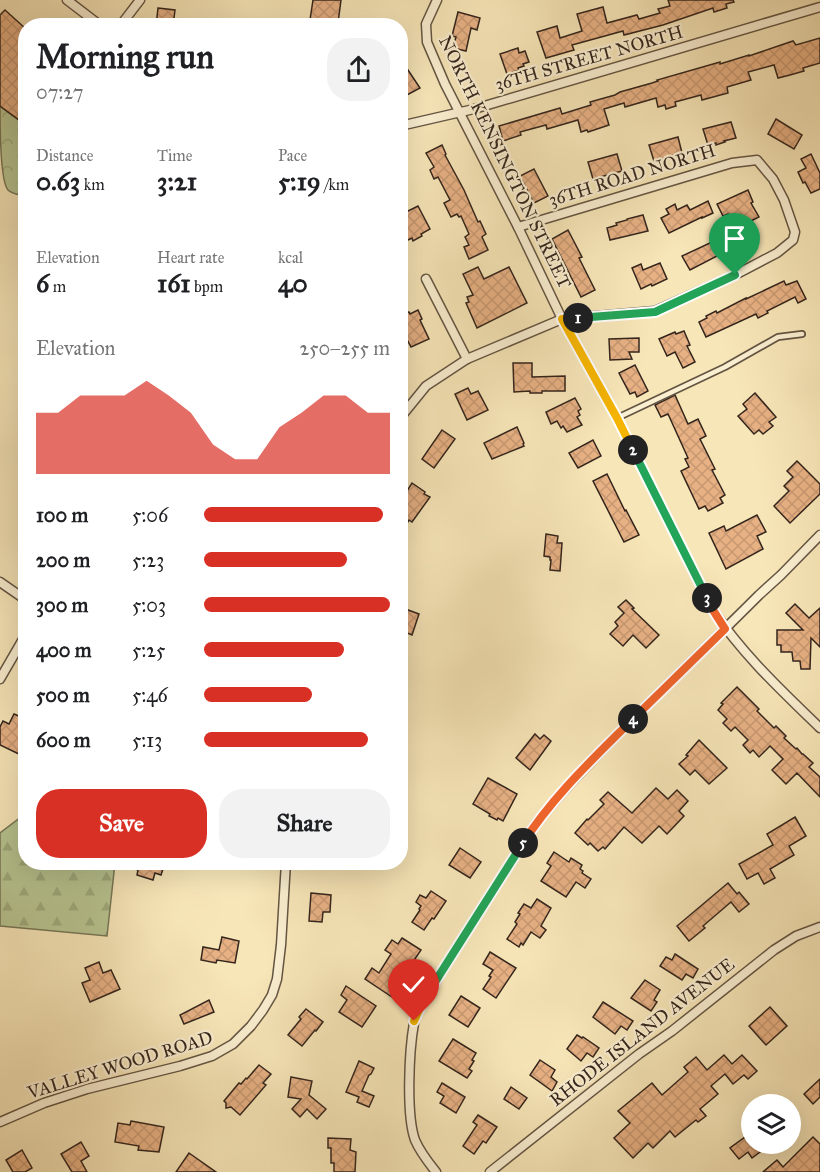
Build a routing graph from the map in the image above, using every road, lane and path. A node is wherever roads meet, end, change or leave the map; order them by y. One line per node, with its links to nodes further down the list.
1 (67, 0): 5 (street)
2 (140, 0): 6 (street)
3 (437, 0): 7 (street, NORTH KENSINGTON STREET)
4 (820, 7): 7 (street, 36TH STREET NORTH)
5 (91, 18)
6 (126, 18)
7 (460, 113): 8 (street, 36TH STREET NORTH); 9 (street, NORTH KENSINGTON STREET)
8 (408, 124)
9 (518, 227): 11 (street, NORTH KENSINGTON STREET); 11 (street, 36TH ROAD NORTH)
10 (426, 279): 13 (street)
11 (562, 319): 13 (street); 15 (street, NORTH KENSINGTON STREET)
12 (802, 334): 15 (lane)
13 (466, 359): 14 (street)
14 (408, 407)
15 (617, 418): 19 (street, NORTH KENSINGTON STREET)
16 (820, 535): 19 (street)
17 (0, 582): 18 (street)
18 (18, 594)
19 (725, 629): 22 (street, NORTH KENSINGTON STREET); 26 (street)
20 (18, 648): 21 (street)
21 (0, 679)
22 (820, 728)
23 (286, 870): 25 (street, VALLEY WOOD ROAD)
24 (820, 927): 27 (street, RHODE ISLAND AVENUE)
25 (0, 1122)
26 (436, 1172)
27 (490, 1172)

